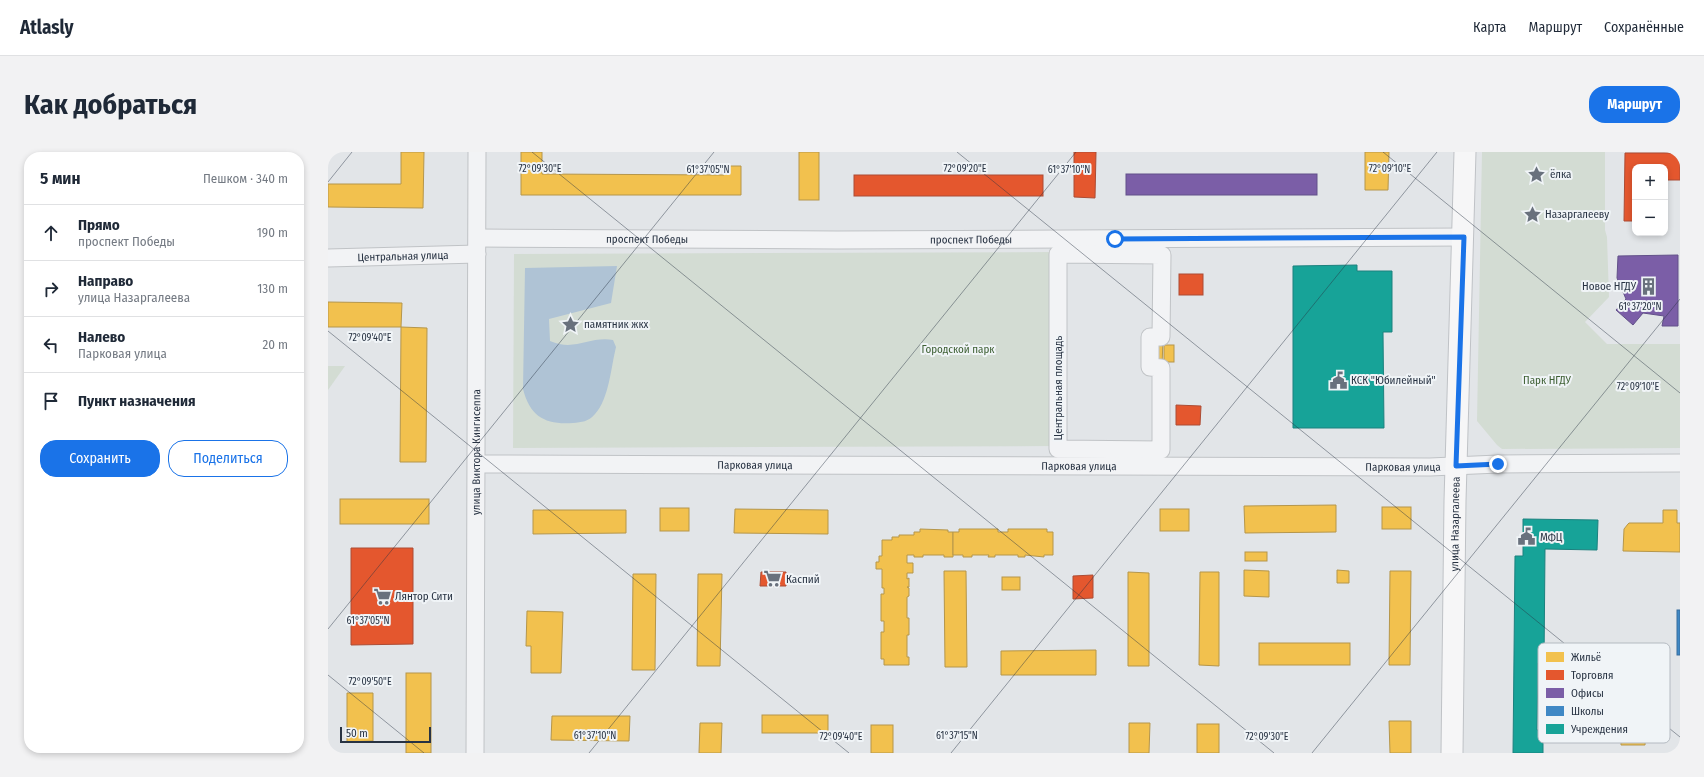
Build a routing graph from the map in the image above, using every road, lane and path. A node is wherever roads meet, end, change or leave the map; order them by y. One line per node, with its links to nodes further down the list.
1 (477, 152): 4 (street, улица Виктора Кингисеппа)
2 (1465, 152): 3 (main road, улица Назаргалеева)
3 (1464, 237): 4 (street, проспект Победы); 9 (main road, улица Назаргалеева)
4 (477, 246): 6 (street, Центральная улица); 8 (street, улица Виктора Кингисеппа)
5 (1162, 255): 5 (street, Центральная площадь)
6 (328, 258)
7 (1680, 463): 9 (street, Парковая улица)
8 (477, 464): 9 (street, Парковая улица); 10 (street, улица Виктора Кингисеппа)
9 (1456, 466): 11 (main road, улица Назаргалеева)
10 (475, 753)
11 (1452, 753)

